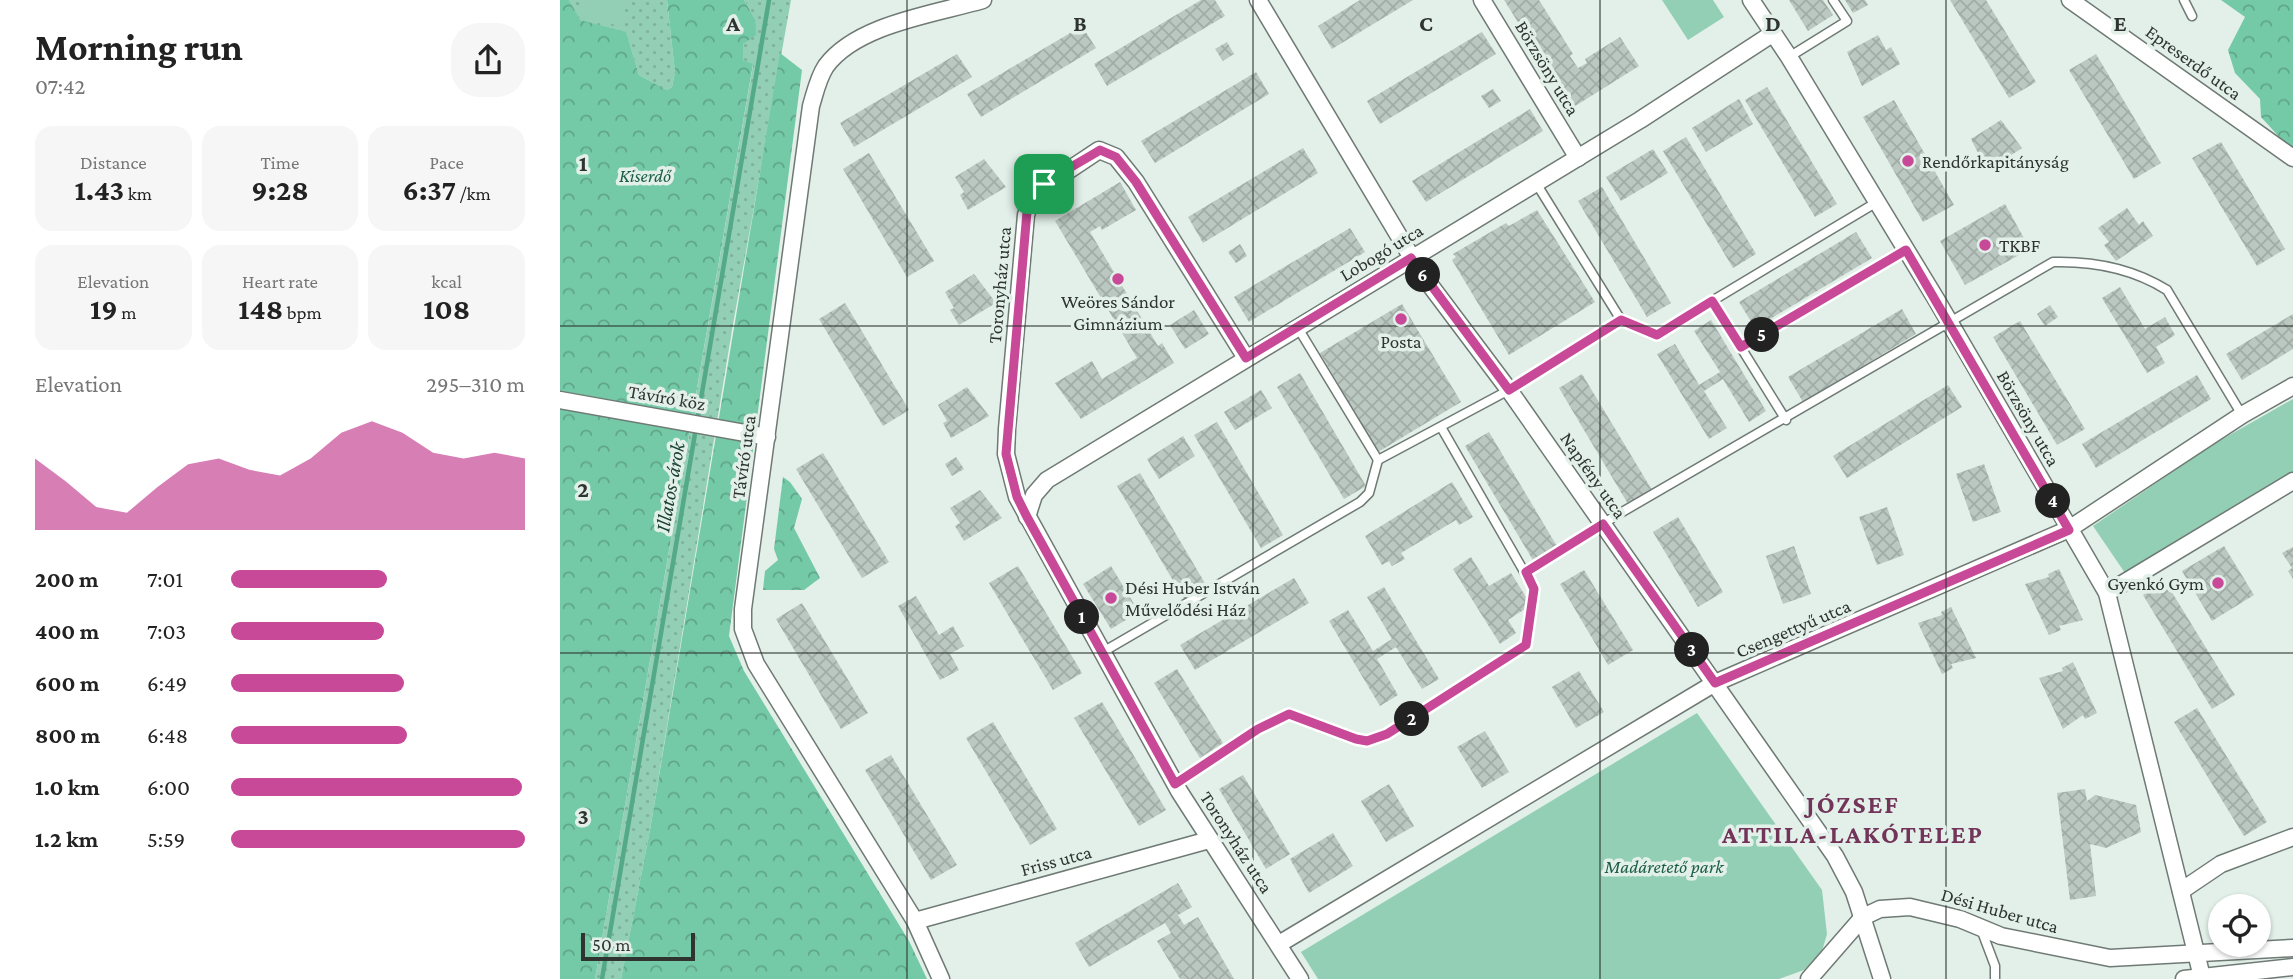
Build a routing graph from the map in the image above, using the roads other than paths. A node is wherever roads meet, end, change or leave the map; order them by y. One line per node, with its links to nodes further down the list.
1 (983, 0): 29 (street, Távíró utca)
2 (1258, 0): 16 (street, Napfény utca)
3 (1482, 0): 11 (street, Börzsöny utca)
4 (1751, 0): 9 (street, Börzsöny utca)
5 (1833, 0): 10 (lane)
6 (2070, 0): 12 (street, Epreserdő utca)
7 (2184, 0): 8 (lane)
8 (2192, 16)
9 (1772, 34): 10 (street, Börzsöny utca); 11 (street, Lobogó utca)
10 (1789, 57): 14 (street, Börzsöny utca)
11 (1578, 158): 13 (street, Lobogó utca)
12 (2293, 158)
13 (1536, 183): 16 (street, Lobogó utca); 18 (lane)
14 (1877, 202): 15 (street, Börzsöny utca); 17 (lane)
15 (1906, 250): 19 (street, Börzsöny utca); 21 (lane)
16 (1411, 258): 20 (street, Lobogó utca); 24 (street, Napfény utca)
17 (1712, 301): 18 (lane); 21 (lane)
18 (1621, 320): 24 (lane)
19 (1950, 322): 26 (lane); 27 (lane); 34 (street, Börzsöny utca)
20 (1297, 327): 22 (street, Lobogó utca); 30 (lane)
21 (1741, 347): 27 (lane)
22 (1246, 358): 32 (street, Lobogó utca); 32 (street, Toronyház utca)
23 (2293, 386): 26 (street, Csengettyű utca)
24 (1509, 390): 28 (lane); 33 (street, Napfény utca)
25 (560, 400): 29 (street, Távíró köz)
26 (2242, 415): 34 (street, Csengettyű utca)
27 (1786, 420): 33 (lane)
28 (1441, 427): 30 (lane); 35 (lane)
29 (767, 437): 44 (street, Távíró utca)
30 (1378, 460): 37 (lane)
31 (2293, 481): 36 (street)
32 (1027, 517): 37 (street, Toronyház utca)
33 (1603, 524): 35 (lane); 38 (street, Napfény utca)
34 (2069, 530): 36 (street, Börzsöny utca); 38 (street, Csengettyű utca)
35 (1526, 572): 39 (lane)
36 (2107, 593): 42 (street, Börzsöny utca)
37 (1101, 653): 39 (street, Toronyház utca)
38 (1715, 683): 43 (street, Napfény utca); 46 (street, Csengettyű utca)
39 (1175, 784): 41 (street, Toronyház utca)
40 (2293, 837): 42 (street)
41 (1209, 840): 44 (street, Friss utca); 46 (street, Toronyház utca)
42 (2181, 891): 48 (street, Börzsöny utca)
43 (1863, 917): 45 (street, Dési Huber utca); 53 (street); 54 (street, Napfény utca)
44 (915, 921): 51 (street, Távíró utca)
45 (1980, 926): 48 (street, Dési Huber utca); 55 (lane)
46 (1279, 944): 52 (street, Toronyház utca)
47 (2293, 948): 48 (street, Dési Huber utca)
48 (2195, 954): 50 (street, Börzsöny utca)
49 (2293, 967): 50 (street)
50 (2202, 977): 56 (street)
51 (940, 979)
52 (1300, 979)
53 (1809, 979)
54 (1882, 979)
55 (1995, 979)
56 (2184, 979)

